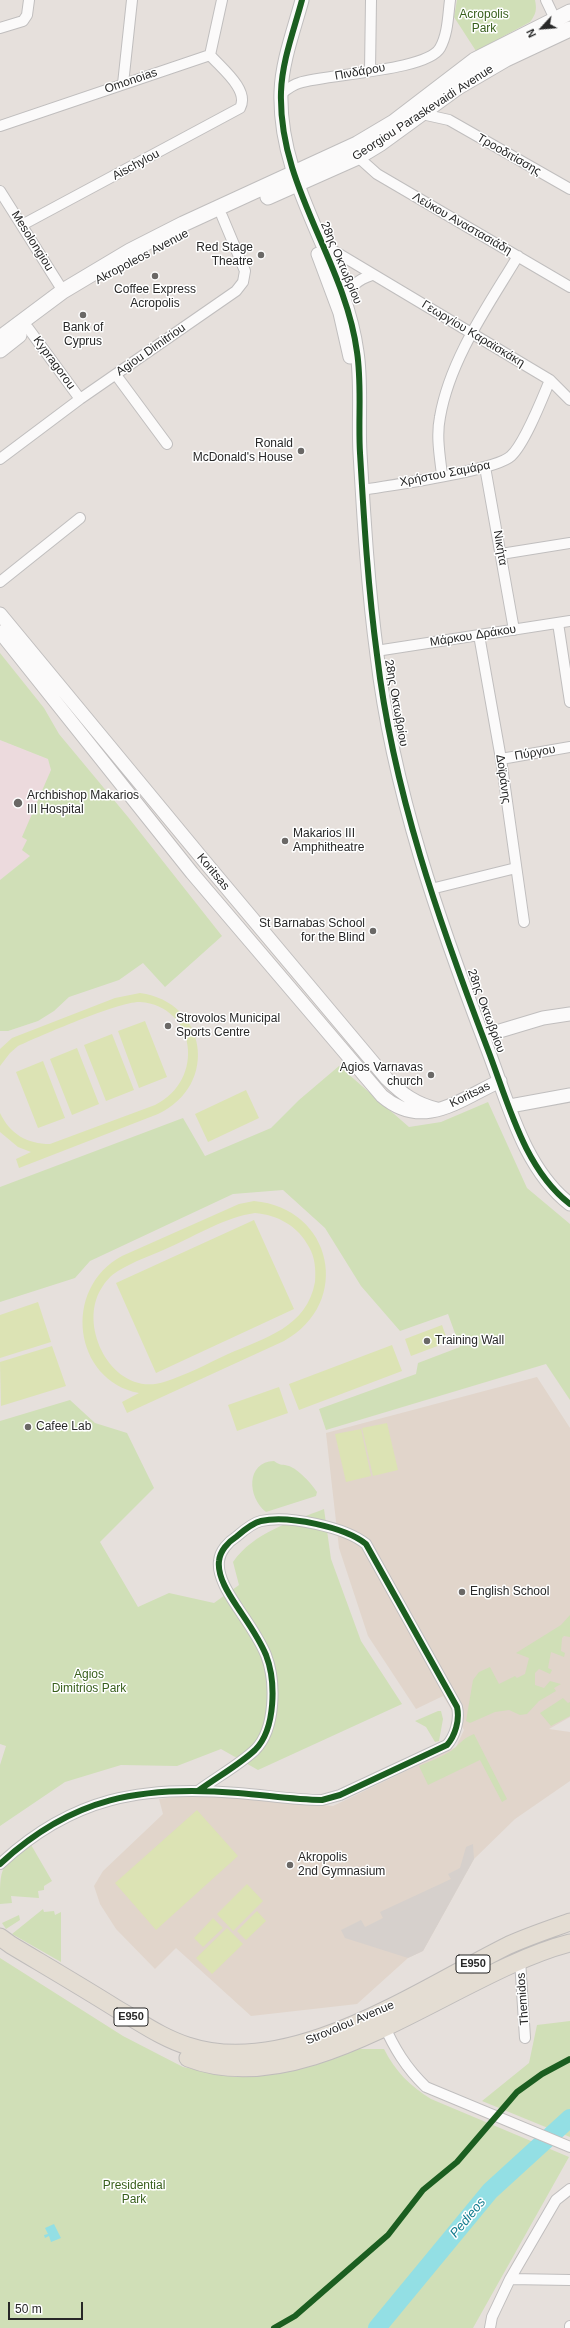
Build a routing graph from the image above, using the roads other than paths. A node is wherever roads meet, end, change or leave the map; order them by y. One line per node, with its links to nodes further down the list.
1 (29, 0): 10 (street)
2 (132, 0): 14 (street)
3 (222, 0): 12 (street)
4 (302, 0): 15 (street, 28ης Οκτωβρίου)
5 (370, 0): 13 (street)
6 (450, 0): 13 (street, Πινδάρου)
7 (546, 0): 9 (street)
8 (570, 12): 9 (main road, Georgiou Paraskevaidi Avenue)
9 (555, 19): 21 (main road, Georgiou Paraskevaidi Avenue)
10 (0, 28)
11 (570, 29): 16 (main road, Georgiou Paraskevaidi Avenue)
12 (210, 55): 14 (street, Omonoias); 25 (street, Aischylou)
13 (370, 71): 15 (street, Πινδάρου)
14 (123, 84): 19 (street, Omonoias)
15 (281, 94): 21 (street, 28ης Οκτωβρίου)
16 (444, 97): 17 (main road, Georgiou Paraskevaidi Avenue); 18 (street)
17 (422, 114): 18 (street, Τροοδιτίσσης); 20 (main road, Georgiou Paraskevaidi Avenue)
18 (449, 120): 22 (street, Τροοδιτίσσης)
19 (0, 126)
20 (358, 157): 21 (main road, Georgiou Paraskevaidi Avenue); 28 (street, Λεύκου Αναστασιάδη)
21 (295, 180): 24 (main road, Akropoleos Avenue); 26 (street, 28ης Οκτωβρίου); 31 (main road, Akropoleos Avenue)
22 (570, 189)
23 (0, 191): 25 (street, Mesolongiou)
24 (222, 216): 33 (main road, Akropoleos Avenue); 37 (street, Agiou Dimitriou)
25 (22, 225): 31 (street, Mesolongiou)
26 (312, 225): 27 (street, 28ης Οκτωβρίου); 41 (street, 28ης Οκτωβρίου)
27 (324, 246): 29 (street, Γεωργίου Καραϊσκάκη); 32 (street, 28ης Οκτωβρίου)
28 (518, 256): 30 (street, Λεύκου Αναστασιάδη); 34 (street)
29 (372, 275): 32 (street); 34 (street, Γεωργίου Καραϊσκάκη)
30 (570, 287)
31 (63, 291): 35 (main road, Akropoleos Avenue)
32 (346, 300): 41 (street, 28ης Οκτωβρίου)
33 (28, 328): 36 (main road, Akropoleos Avenue); 39 (street, Kypragorou)
34 (473, 333): 38 (street, Γεωργίου Καραϊσκάκη); 45 (street)
35 (0, 338)
36 (0, 350)
37 (116, 375): 39 (street, Agiou Dimitriou); 42 (street)
38 (550, 380): 40 (street, Γεωργίου Καραϊσκάκη); 44 (street, Χρήστου Σαμάρα)
39 (80, 399): 43 (street, Agiou Dimitriou)
40 (570, 400)
41 (358, 413): 46 (street, 28ης Οκτωβρίου)
42 (167, 444)
43 (0, 459)
44 (485, 467): 45 (street, Χρήστου Σαμάρα); 49 (street, Νικήτα)
45 (442, 475): 46 (street, Χρήστου Σαμάρα)
46 (363, 490): 57 (street, 28ης Οκτωβρίου)
47 (80, 518): 50 (street)
48 (570, 543): 49 (street)
49 (502, 554): 54 (street, Νικήτα)
50 (0, 582)
51 (0, 614): 69 (street, Koritsas)
52 (570, 621): 53 (street, Μάρκου Δράκου)
53 (558, 622): 54 (street, Μάρκου Δράκου); 58 (street)
54 (514, 630): 56 (street, Μάρκου Δράκου)
55 (0, 632): 69 (street, Koritsas)
56 (479, 635): 57 (street, Μάρκου Δράκου); 60 (street, Δοϊράνης)
57 (376, 651): 62 (street, 28ης Οκτωβρίου)
58 (570, 702)
59 (570, 747): 60 (street, Πύργου)
60 (500, 760): 61 (street, Δοϊράνης)
61 (516, 868): 62 (street); 63 (street, Δοϊράνης)
62 (430, 889): 65 (street, 28ης Οκτωβρίου)
63 (524, 922)
64 (570, 1014): 65 (street)
65 (483, 1036): 66 (street, 28ης Οκτωβρίου)
66 (500, 1081): 68 (street, 28ης Οκτωβρίου); 69 (street, Koritsas)
67 (570, 1095): 68 (street)
68 (510, 1106): 70 (street, 28ης Οκτωβρίου)
69 (441, 1109)
70 (568, 1201)
71 (198, 1791): 71 (street); 72 (street)
72 (2, 1863)
73 (570, 1922): 78 (main road, Strovolou Avenue / E950)
74 (0, 1937): 78 (main road, Strovolou Avenue / E950)
75 (570, 1943): 77 (main road, Strovolou Avenue / E950)
76 (0, 1952): 78 (main road, Strovolou Avenue / E950)
77 (520, 1960): 78 (main road, Strovolou Avenue / E950); 79 (street, Themidos)
78 (382, 2020): 80 (street)
79 (525, 2038)
80 (569, 2146)
81 (570, 2190): 82 (street)
82 (510, 2279): 83 (street); 84 (street)
83 (570, 2280)
84 (490, 2328)

